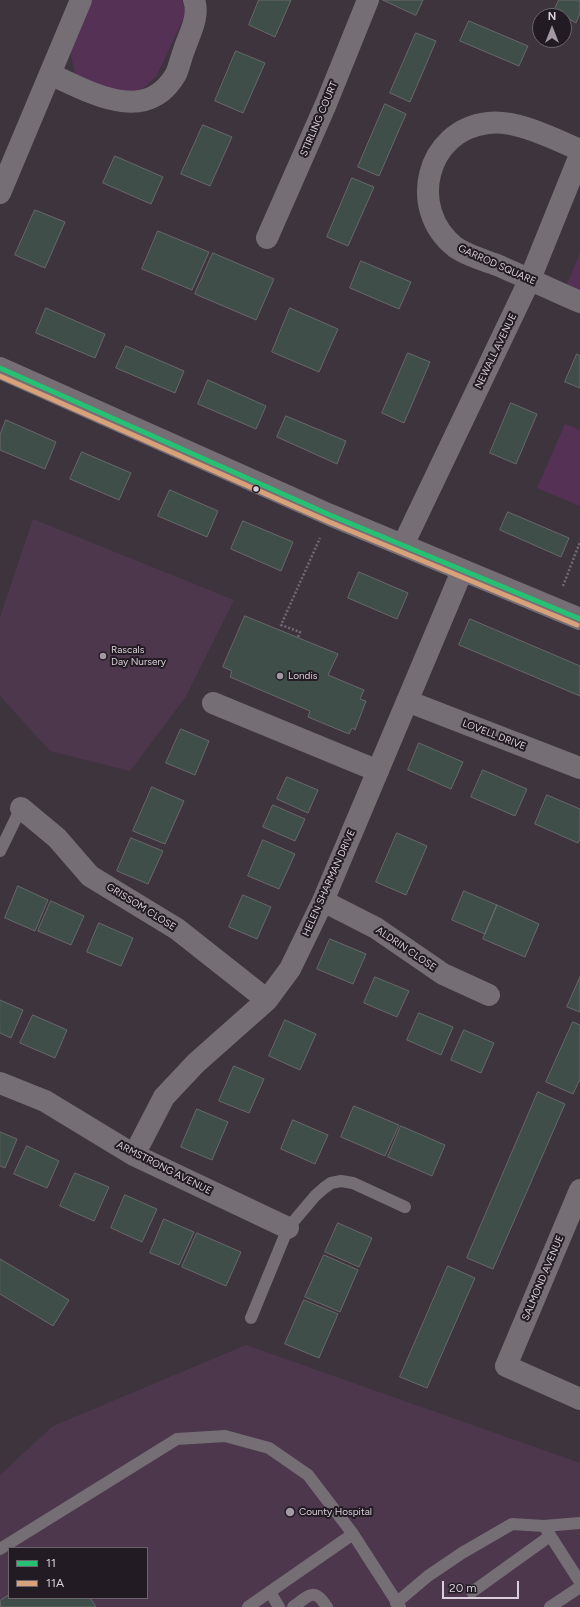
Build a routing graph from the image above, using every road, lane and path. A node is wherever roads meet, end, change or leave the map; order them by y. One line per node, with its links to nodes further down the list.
1 (81, 0): 4 (street)
2 (194, 0): 4 (street)
3 (368, 0): 8 (street, STIRLING COURT)
4 (50, 74): 7 (street)
5 (580, 150): 9 (street, GARROD SQUARE)
6 (580, 155): 9 (street, NEWALL AVENUE)
7 (0, 193)
8 (267, 238)
9 (530, 279): 10 (street, GARROD SQUARE); 14 (street, NEWALL AVENUE)
10 (580, 302)
11 (0, 368): 12 (street)
12 (330, 515): 14 (street); 18 (path)
13 (580, 542): 16 (path)
14 (404, 544): 15 (street)
15 (462, 571): 16 (street); 19 (street, HELEN SHARMAN DRIVE)
16 (554, 609): 17 (street)
17 (580, 619)
18 (298, 637)
19 (407, 701): 21 (street, LOVELL DRIVE); 22 (street, HELEN SHARMAN DRIVE)
20 (214, 703): 22 (street)
21 (580, 768)
22 (378, 771): 25 (street, HELEN SHARMAN DRIVE)
23 (21, 808): 24 (lane); 27 (street, GRISSOM CLOSE)
24 (0, 850)
25 (323, 901): 26 (street, ALDRIN CLOSE); 27 (street, HELEN SHARMAN DRIVE)
26 (489, 995)
27 (267, 1000): 29 (street, HELEN SHARMAN DRIVE)
28 (0, 1083): 29 (street, ARMSTRONG AVENUE)
29 (134, 1155): 32 (street, ARMSTRONG AVENUE)
30 (580, 1190): 34 (street, SALMOND AVENUE)
31 (405, 1207): 32 (lane)
32 (288, 1228): 33 (lane)
33 (251, 1318)
34 (580, 1399)
35 (580, 1523): 36 (lane)
36 (547, 1531): 39 (lane); 42 (lane); 43 (lane)
37 (353, 1534): 38 (lane); 41 (lane); 43 (lane)
38 (0, 1549)
39 (580, 1582)
40 (580, 1587): 48 (lane)
41 (270, 1592): 44 (lane); 45 (lane)
42 (472, 1592)
43 (398, 1605)
44 (248, 1607)
45 (279, 1607)
46 (293, 1607): 47 (lane)
47 (327, 1607)
48 (550, 1607)

